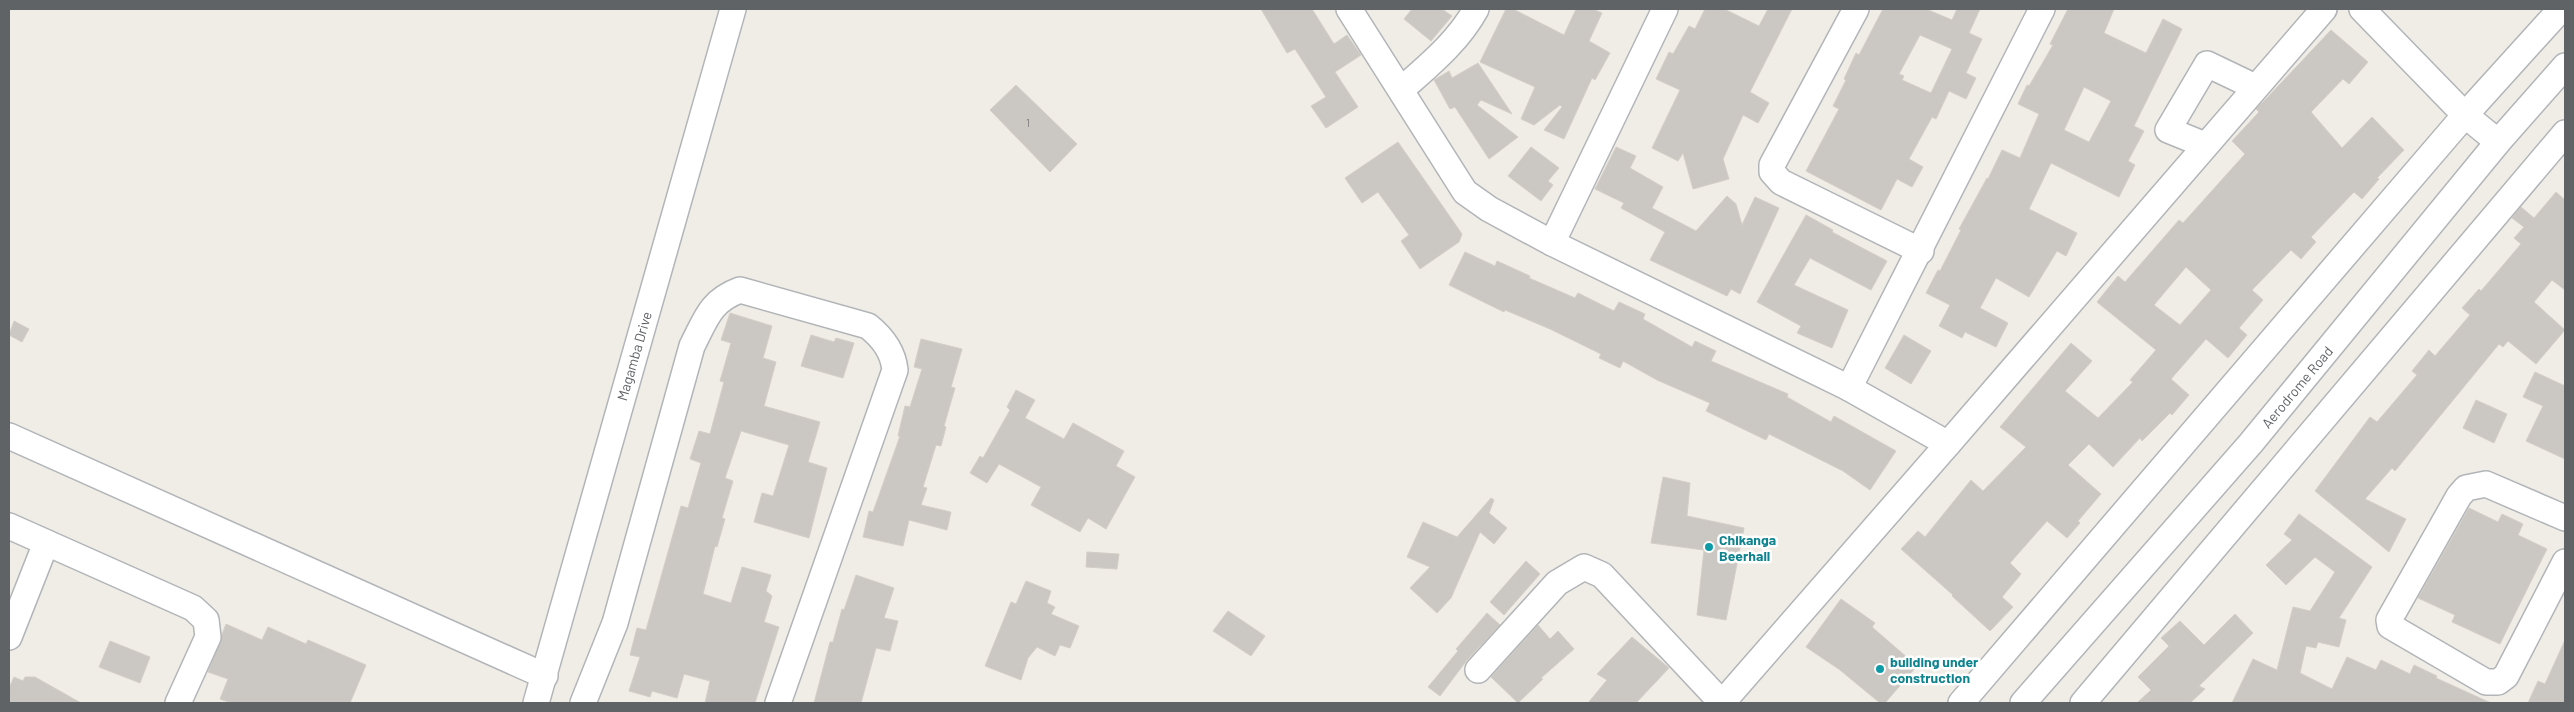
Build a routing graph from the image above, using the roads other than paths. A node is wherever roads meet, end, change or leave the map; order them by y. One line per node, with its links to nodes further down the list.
1 (732, 9): 28 (street, Magamba Drive)
2 (1349, 9): 12 (street)
3 (1476, 9): 12 (street)
4 (1665, 9): 17 (street)
5 (1856, 9): 18 (street)
6 (2042, 9): 18 (street)
7 (2324, 9): 11 (street)
8 (2362, 9): 13 (street)
9 (2561, 9): 13 (street)
10 (2565, 66): 15 (street, Aerodrome Road)
11 (2255, 87): 16 (street); 16 (street)
12 (1401, 90): 17 (street)
13 (2465, 115): 15 (street); 34 (street)
14 (2565, 133): 36 (street)
15 (2498, 142): 35 (street, Aerodrome Road)
16 (2205, 146): 21 (street)
17 (1552, 242): 19 (street)
18 (1920, 251): 19 (street)
19 (1849, 388): 21 (street)
20 (9, 436): 28 (street)
21 (1948, 444): 33 (street)
22 (2565, 518): 25 (street)
23 (9, 526): 24 (street)
24 (46, 542): 26 (street); 29 (street)
25 (2565, 562)
26 (9, 638)
27 (1478, 670): 33 (street)
28 (544, 676): 30 (street, Magamba Drive)
29 (178, 703)
30 (536, 703)
31 (583, 703): 32 (street)
32 (778, 703)
33 (1722, 703)
34 (1961, 703)
35 (2023, 703)
36 (2083, 703)

